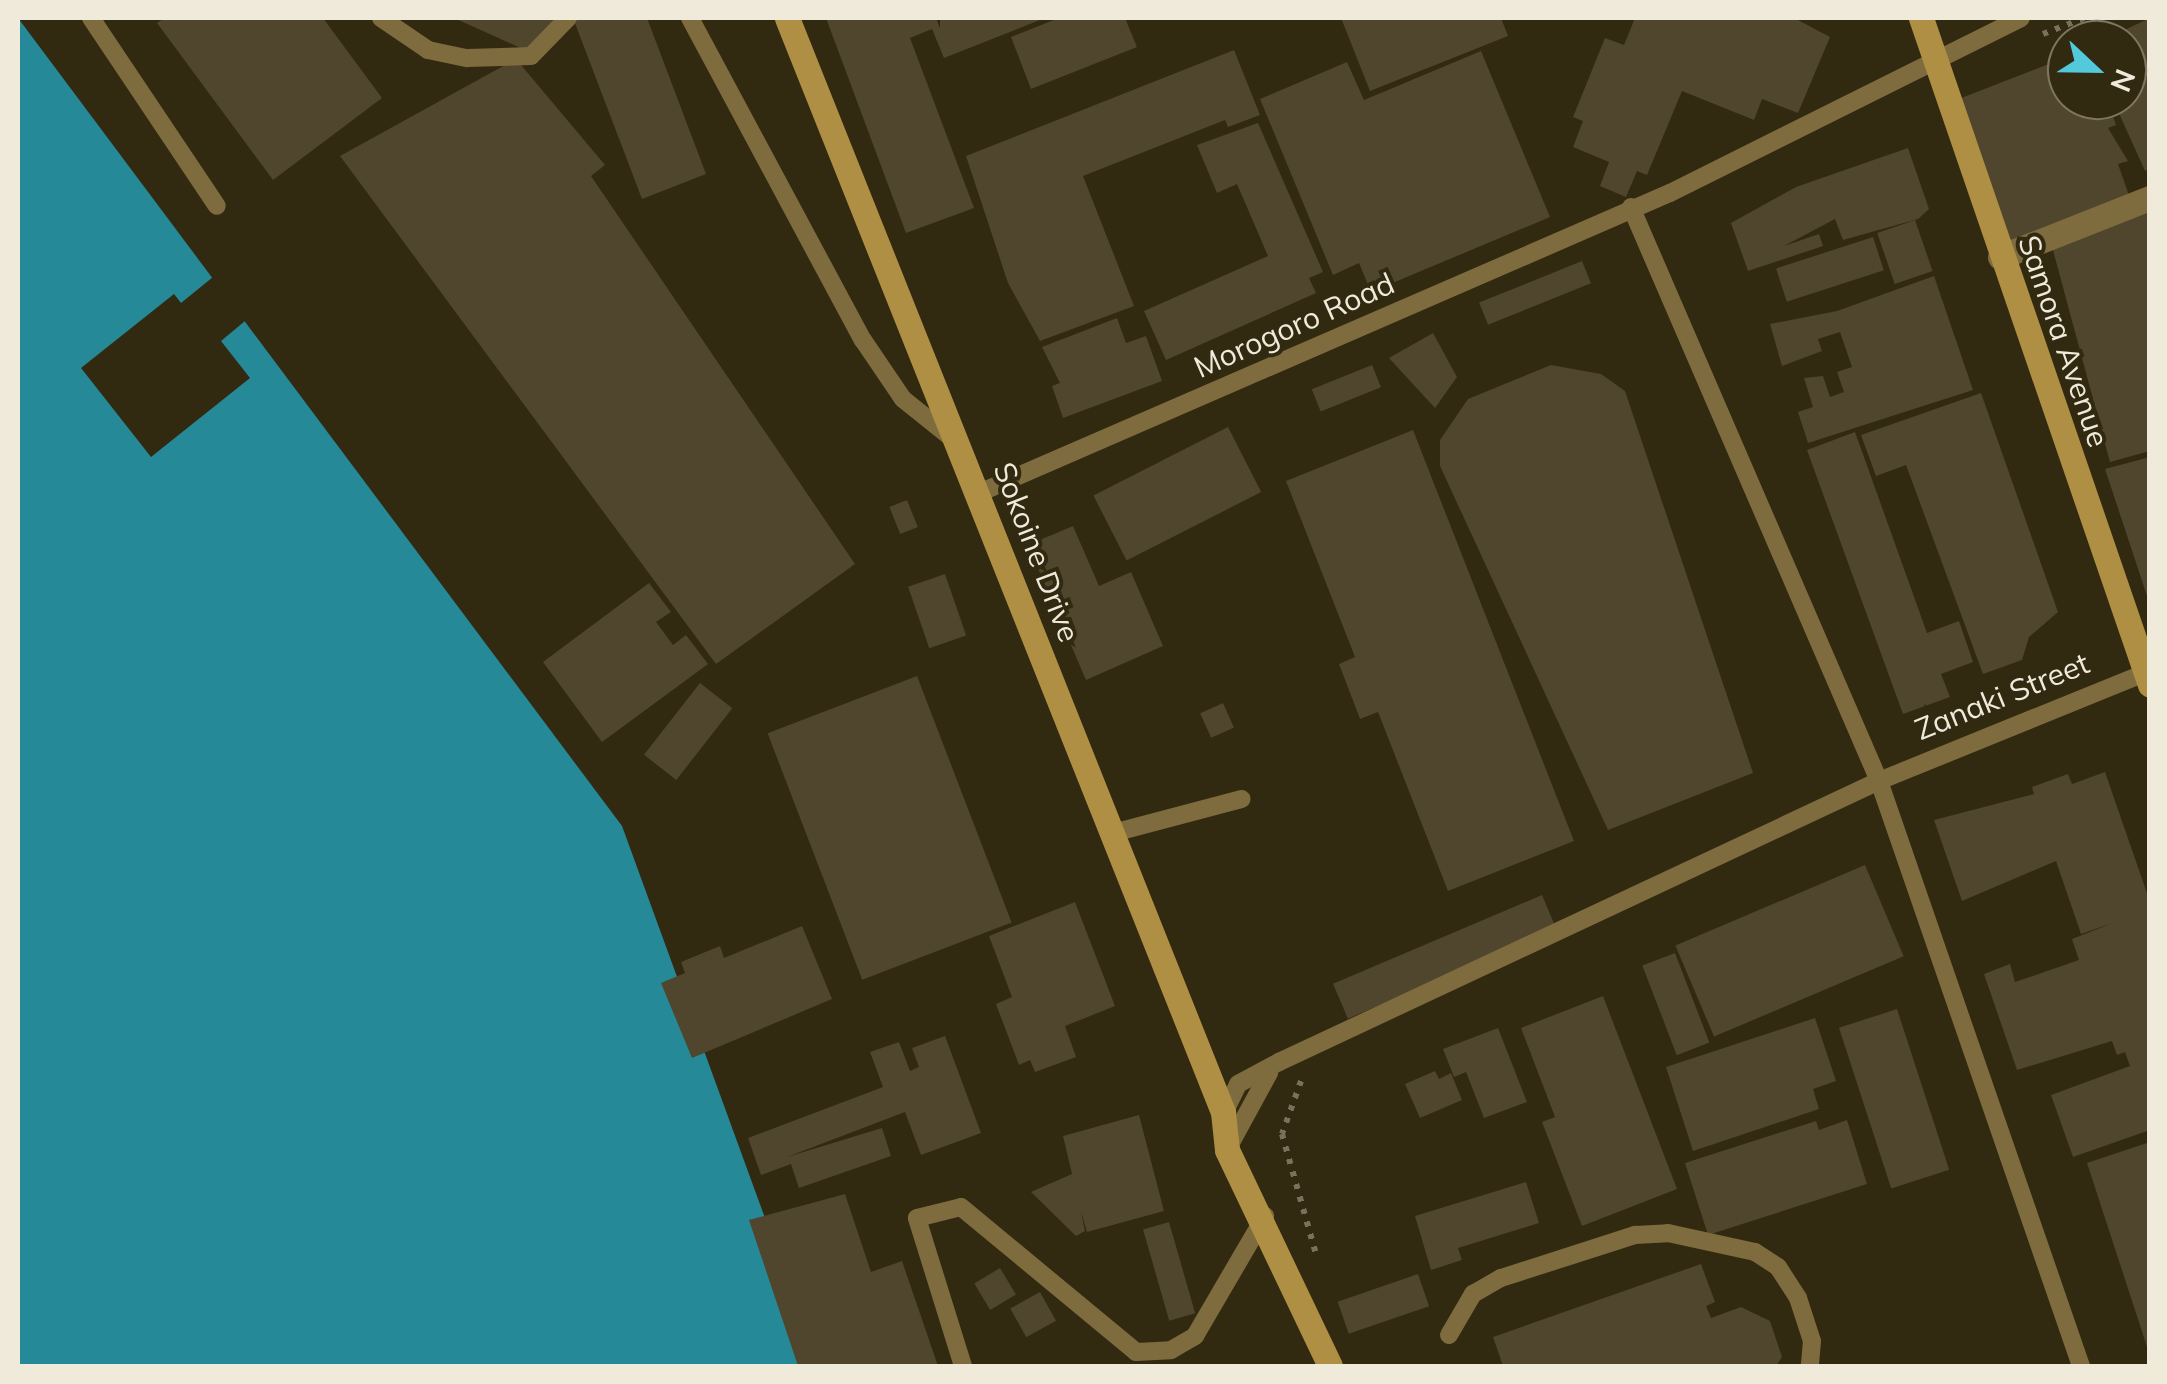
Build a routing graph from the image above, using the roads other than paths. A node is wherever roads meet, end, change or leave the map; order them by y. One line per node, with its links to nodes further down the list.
1 (91, 18): 10 (lane)
2 (381, 18): 3 (lane)
3 (568, 18)
4 (690, 18): 13 (lane)
5 (787, 18): 13 (street, Sokoine Drive)
6 (1921, 18): 8 (street, Samora Avenue)
7 (2021, 18): 8 (lane, Morogoro Road)
8 (1935, 60): 11 (lane, Morogoro Road); 12 (street, Samora Avenue)
9 (2150, 198): 12 (street)
10 (216, 206)
11 (1630, 207): 14 (lane, Morogoro Road); 16 (lane)
12 (2000, 257): 15 (street, Samora Avenue)
13 (961, 445): 14 (street, Sokoine Drive)
14 (979, 492): 19 (street, Sokoine Drive)
15 (2148, 676): 16 (lane, Zanaki Street)
16 (1878, 781): 17 (lane); 28 (lane)
17 (1856, 793): 20 (lane); 21 (lane)
18 (1242, 799): 19 (lane)
19 (1113, 833): 20 (street, Sokoine Drive)
20 (1223, 1112): 21 (lane, Sokoine Drive)
21 (1227, 1150): 22 (lane, Sokoine Drive); 25 (lane, Sokoine Drive); 26 (street, Sokoine Drive)
22 (1269, 1210): 24 (lane); 26 (lane, Sokoine Drive)
23 (1449, 1335): 27 (lane)
24 (963, 1366)
25 (1316, 1366)
26 (1329, 1366)
27 (1810, 1366)
28 (2081, 1366)

